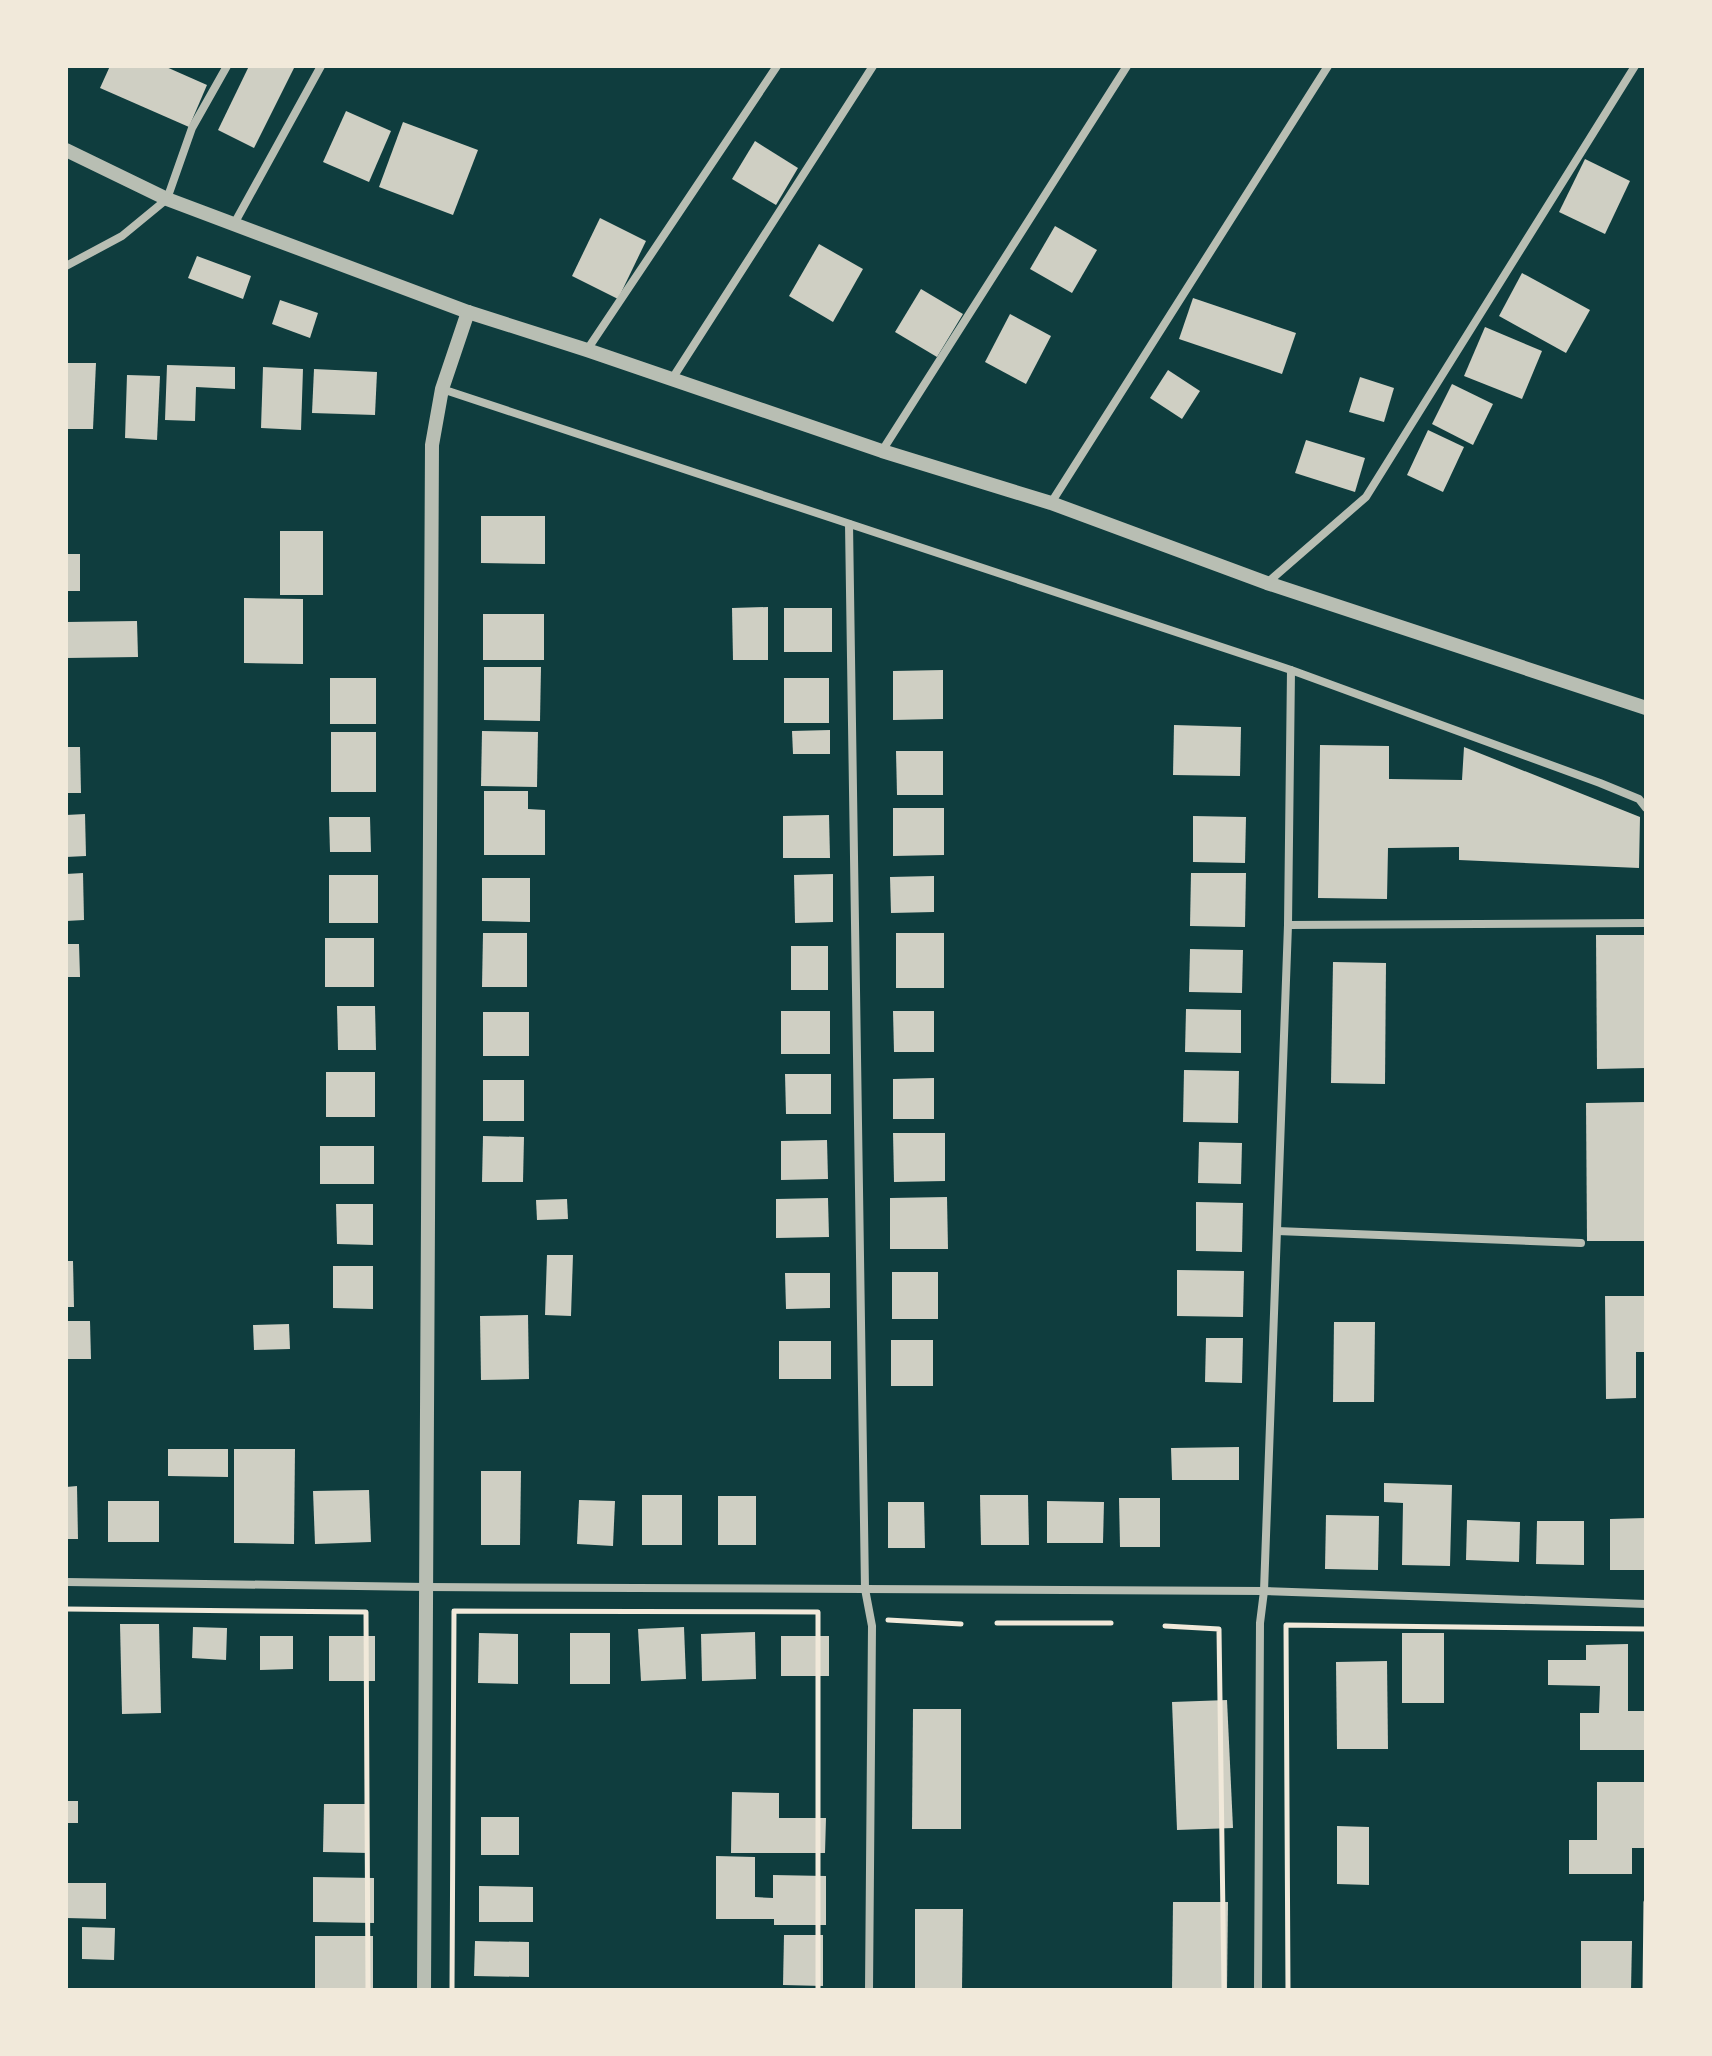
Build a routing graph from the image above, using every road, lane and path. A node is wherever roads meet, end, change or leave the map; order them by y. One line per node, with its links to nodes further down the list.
1 (227, 66): 9 (street)
2 (321, 66): 10 (street)
3 (777, 66): 13 (street)
4 (873, 66): 14 (street)
5 (1127, 66): 16 (street)
6 (1328, 66): 17 (street)
7 (1635, 66): 19 (street)
8 (66, 150): 9 (street)
9 (167, 199): 10 (street); 11 (street)
10 (234, 224): 12 (street)
11 (66, 266)
12 (468, 312): 13 (street); 15 (street)
13 (587, 350): 14 (street)
14 (672, 379): 16 (street)
15 (442, 389): 18 (street); 28 (street)
16 (882, 451): 17 (street)
17 (1051, 503): 19 (street)
18 (849, 524): 20 (street); 29 (street)
19 (1267, 583): 21 (street)
20 (1291, 670): 22 (street); 24 (street)
21 (1646, 708)
22 (1646, 808)
23 (1646, 923): 24 (street)
24 (1288, 925): 25 (street)
25 (1277, 1231): 26 (street); 30 (street)
26 (1581, 1243)
27 (66, 1582): 28 (street)
28 (427, 1587): 29 (street); 41 (street)
29 (865, 1589): 30 (street); 44 (street)
30 (1264, 1591): 31 (street); 46 (street)
31 (1646, 1604)
32 (66, 1609): 40 (path)
33 (882, 1620): 36 (path)
34 (997, 1623): 35 (path)
35 (1111, 1623)
36 (961, 1624)
37 (1165, 1626): 45 (path)
38 (1646, 1629): 47 (path)
39 (1646, 1902): 48 (path)
40 (368, 1990)
41 (424, 1990)
42 (452, 1990): 43 (path)
43 (818, 1990)
44 (869, 1990)
45 (1224, 1990)
46 (1258, 1990)
47 (1288, 1990)
48 (1645, 1990)

